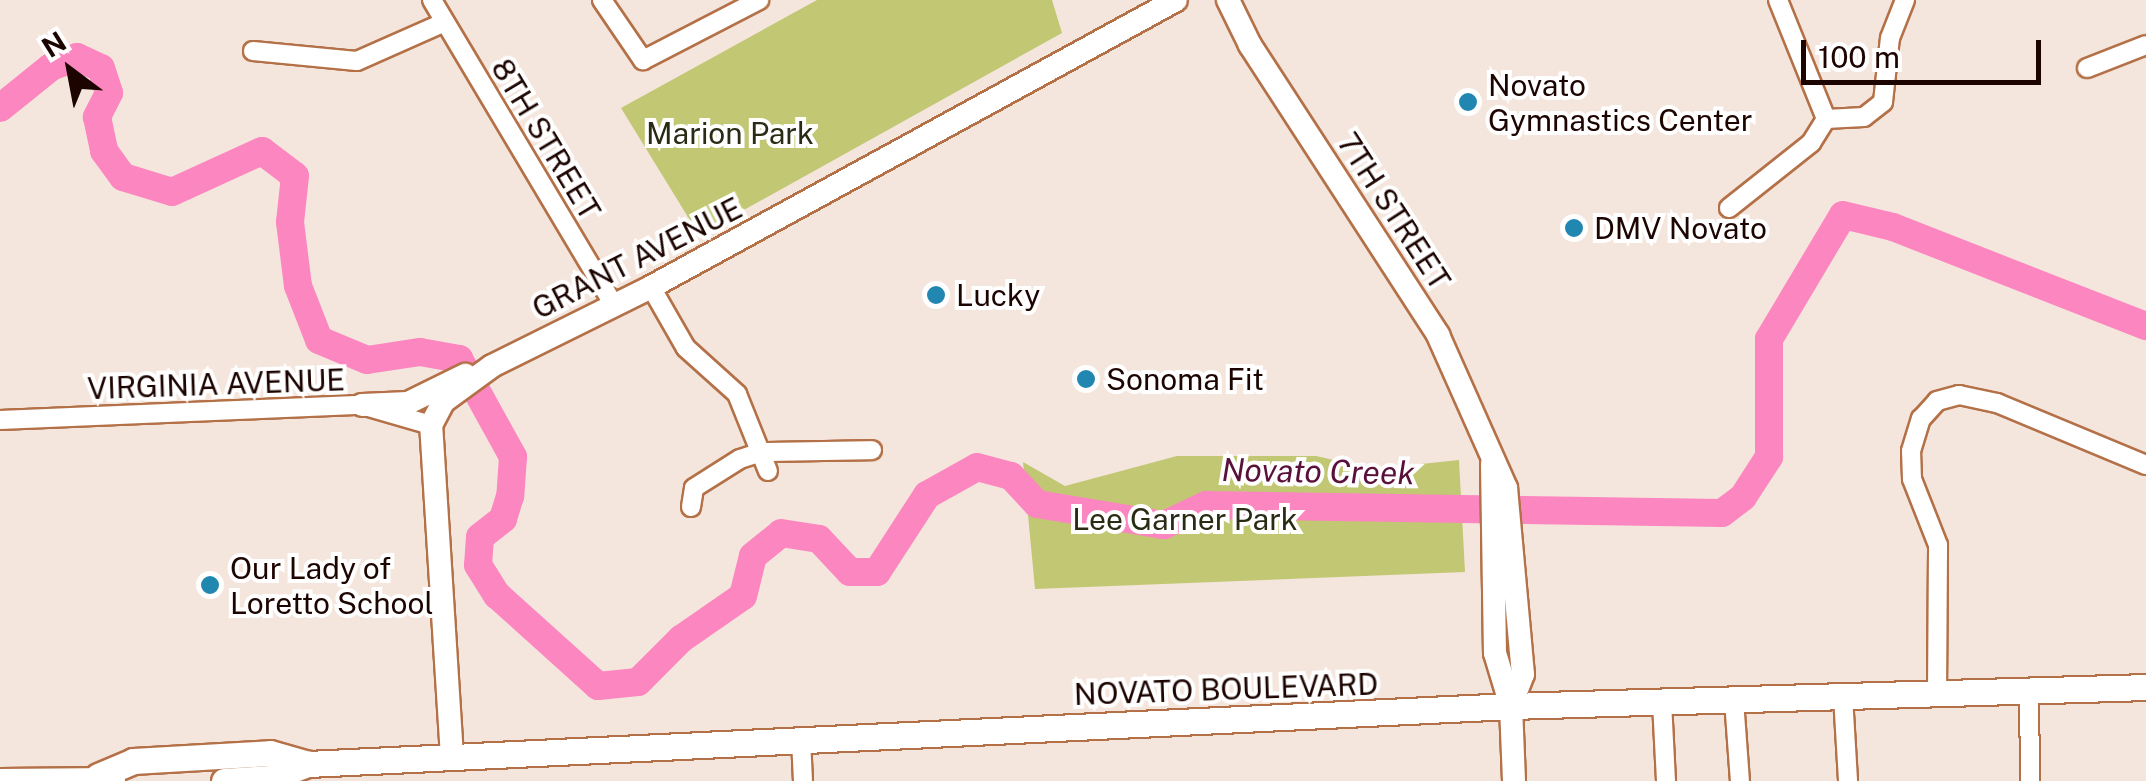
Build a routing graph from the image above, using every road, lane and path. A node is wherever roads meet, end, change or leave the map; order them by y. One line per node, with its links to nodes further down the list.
1 (432, 0): 8 (street, 8TH STREET)
2 (602, 0): 3 (street)
3 (759, 0)
4 (1176, 0): 14 (street, GRANT AVENUE)
5 (1228, 0): 31 (street, 7TH STREET)
6 (1778, 0): 12 (street)
7 (1904, 0): 12 (street)
8 (445, 22): 10 (street); 15 (street, 8TH STREET)
9 (2146, 45): 11 (street)
10 (253, 51)
11 (2087, 68)
12 (1826, 119): 13 (street)
13 (1729, 208)
14 (651, 288): 15 (street, GRANT AVENUE); 21 (street)
15 (614, 306): 16 (street, GRANT AVENUE)
16 (461, 381): 17 (street, GRANT AVENUE); 19 (street)
17 (362, 406): 18 (street, VIRGINIA AVENUE); 19 (street, VIRGINIA AVENUE)
18 (0, 420)
19 (431, 425): 33 (street)
20 (872, 450): 21 (street)
21 (762, 452): 23 (street); 24 (street)
22 (2146, 464): 26 (street)
23 (768, 471)
24 (691, 507)
25 (2146, 687): 27 (main road, NOVATO BOULEVARD)
26 (1937, 694): 27 (main road, NOVATO BOULEVARD); 28 (main road, NOVATO BOULEVARD)
27 (2028, 694): 43 (street)
28 (1843, 696): 29 (main road, NOVATO BOULEVARD); 42 (street)
29 (1734, 700): 30 (main road, NOVATO BOULEVARD); 41 (street)
30 (1662, 702): 31 (main road, NOVATO BOULEVARD); 40 (street)
31 (1512, 706): 32 (main road, NOVATO BOULEVARD); 39 (street, 7TH STREET)
32 (801, 739): 33 (main road, NOVATO BOULEVARD); 38 (street)
33 (452, 757): 34 (main road, NOVATO BOULEVARD)
34 (308, 764): 35 (main road, NOVATO BOULEVARD); 37 (main road, NOVATO BOULEVARD)
35 (107, 778): 36 (main road, NOVATO BOULEVARD)
36 (0, 781)
37 (224, 781)
38 (803, 781)
39 (1514, 781)
40 (1666, 781)
41 (1740, 781)
42 (1848, 781)
43 (2030, 781)

